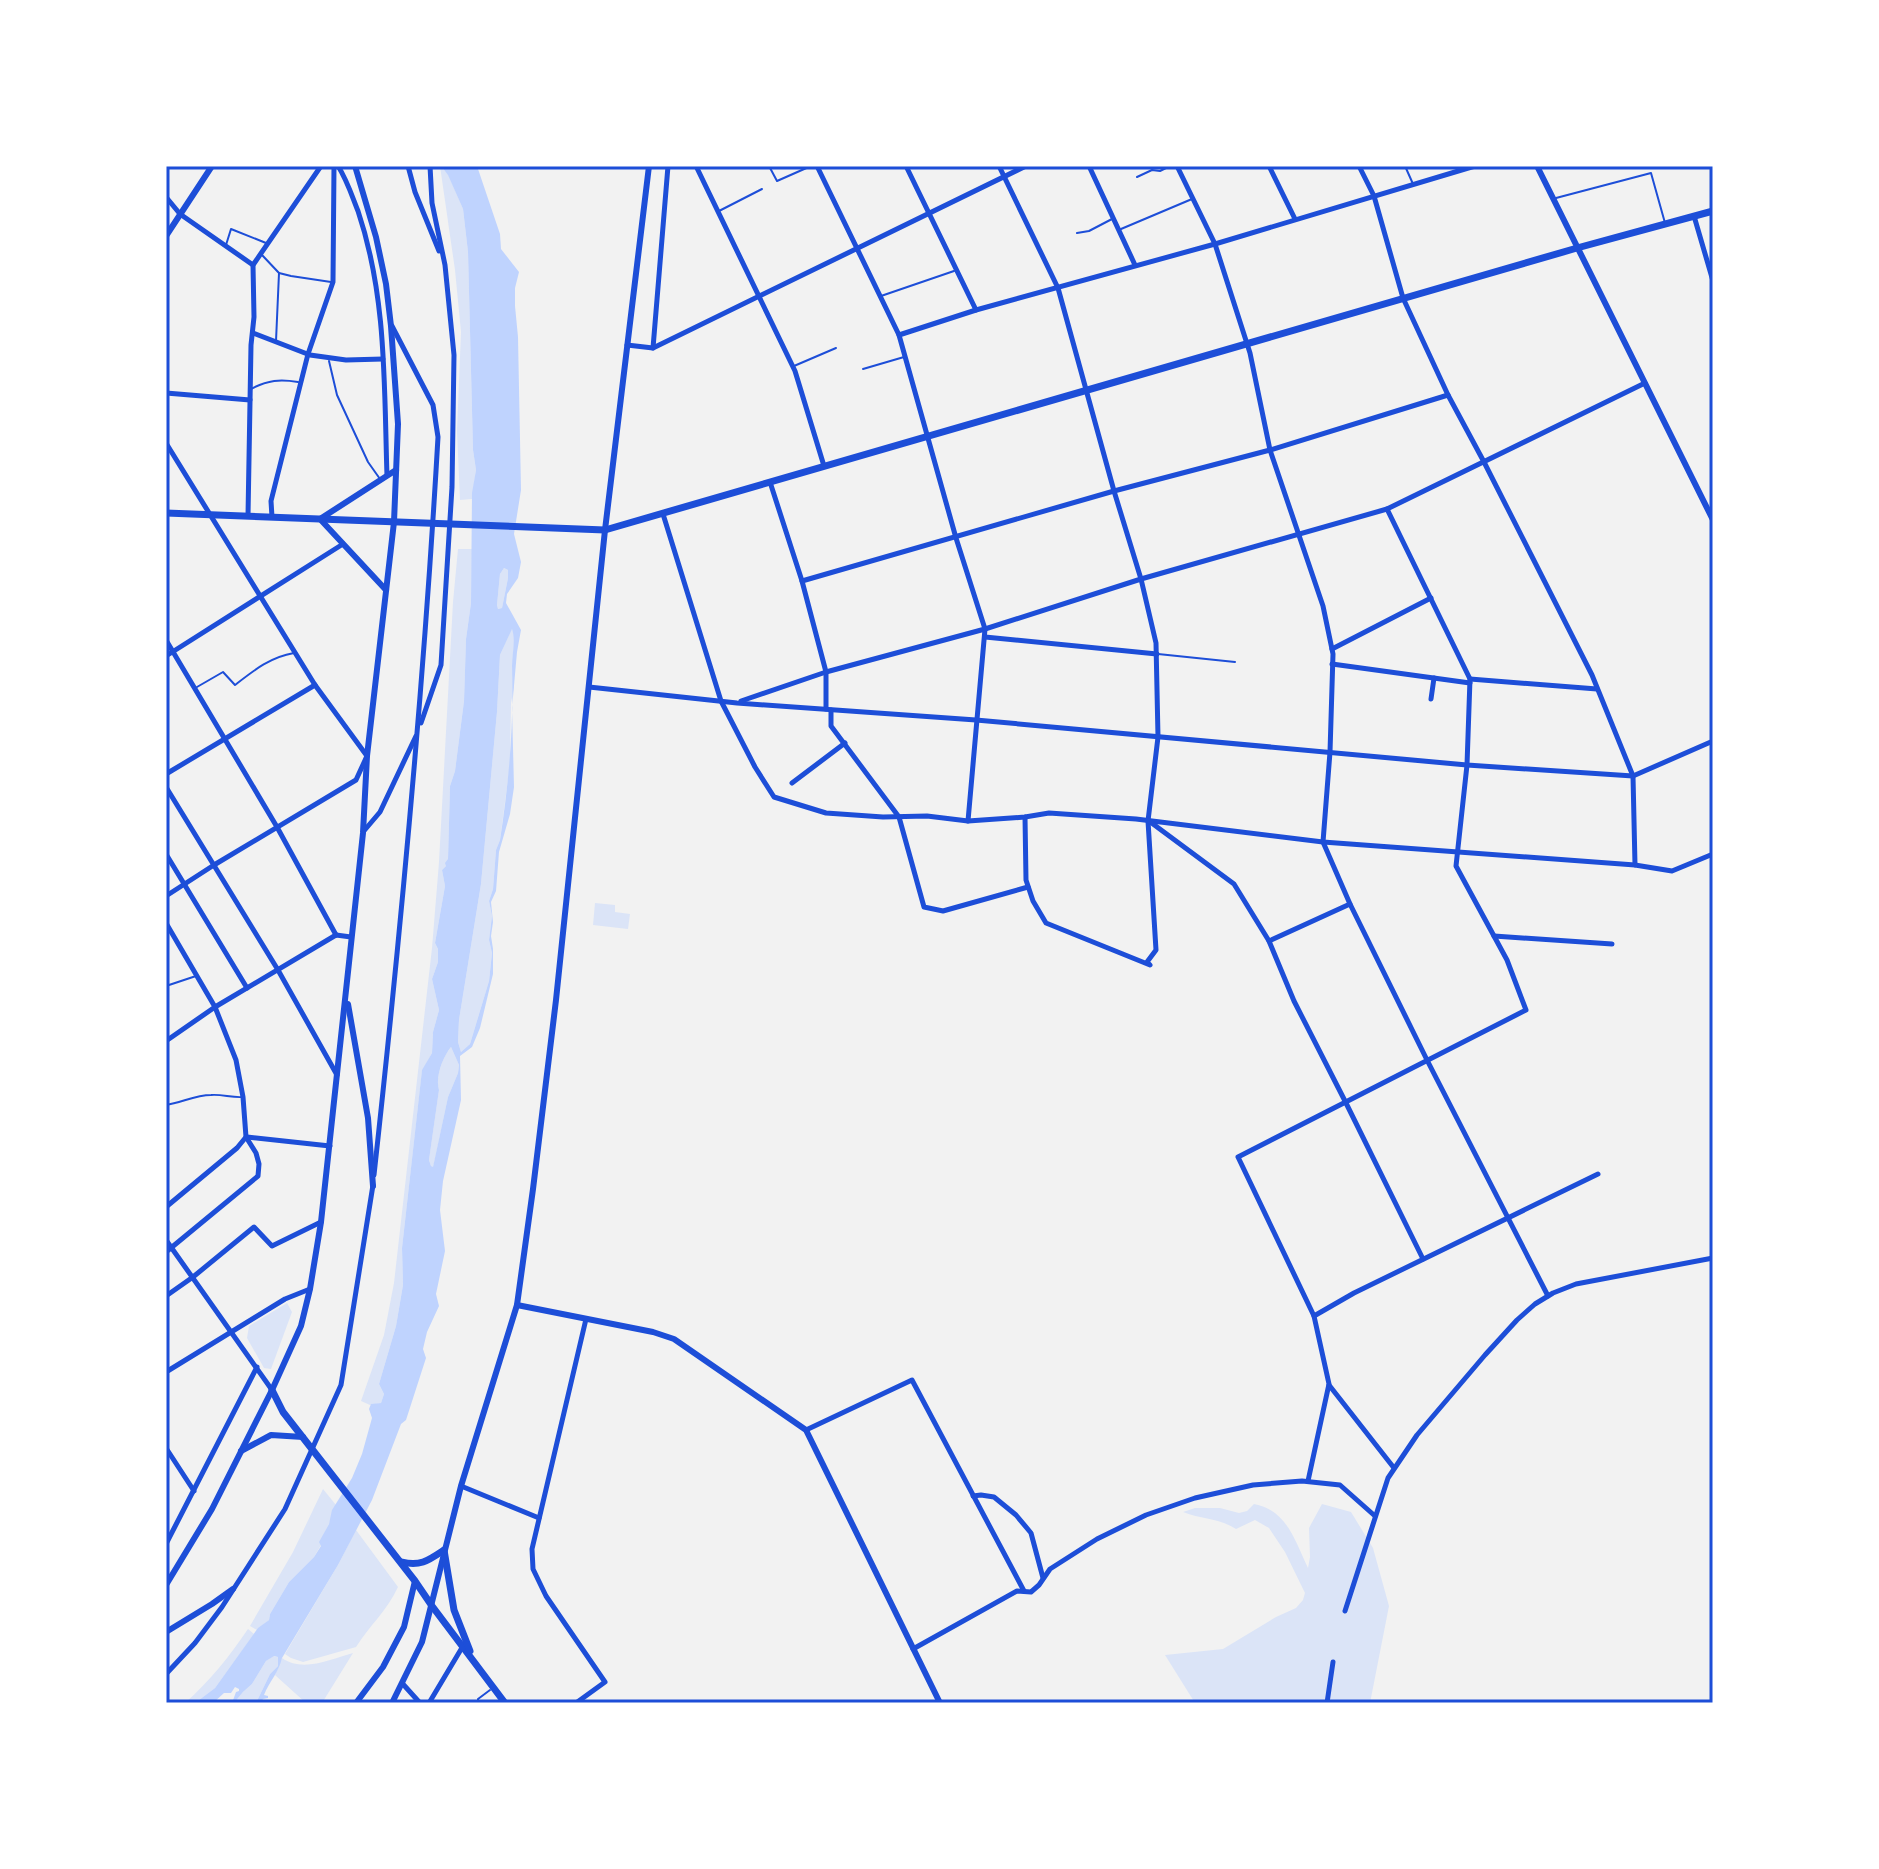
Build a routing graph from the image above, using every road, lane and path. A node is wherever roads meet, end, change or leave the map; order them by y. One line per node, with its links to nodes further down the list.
1 (212, 166): 36 (street)
2 (321, 166): 44 (street)
3 (336, 166): 56 (street); 73 (street)
4 (355, 166): 62 (street)
5 (408, 166): 51 (street)
6 (430, 166): 51 (street)
7 (649, 166): 67 (street)
8 (668, 166): 68 (street)
9 (707, 166): 23 (street)
10 (769, 166): 11 (lane)
11 (814, 166): 48 (street)
12 (906, 166): 35 (street)
13 (999, 166): 25 (street)
14 (1026, 166): 25 (street)
15 (1089, 166): 38 (street)
16 (1170, 166): 26 (lane)
17 (1177, 166): 31 (street)
18 (1269, 166): 39 (street)
19 (1359, 166): 29 (street)
20 (1405, 166): 27 (lane)
21 (1475, 166): 24 (street)
22 (1537, 166): 32 (street)
23 (697, 168): 33 (street)
24 (1452, 169): 27 (street)
25 (1004, 177): 35 (street); 57 (street)
26 (1137, 177)
27 (1413, 185): 29 (street)
28 (762, 189): 33 (lane)
29 (1374, 196): 39 (street); 60 (street)
30 (166, 197): 36 (street)
31 (1193, 199): 41 (lane); 45 (street)
32 (1553, 199): 40 (lane); 47 (street)
33 (718, 211): 58 (street)
34 (1713, 211): 37 (main road)
35 (929, 213): 48 (street); 53 (street)
36 (180, 214): 43 (street); 46 (street)
37 (1694, 216): 40 (main road); 55 (street)
38 (1113, 218): 41 (street); 42 (lane)
39 (1295, 219): 45 (street)
40 (1665, 224): 47 (main road)
41 (1119, 230): 52 (street)
42 (1077, 233)
43 (166, 236)
44 (268, 243): 46 (lane); 49 (street)
45 (1215, 244): 52 (street); 66 (street)
46 (226, 246): 50 (street)
47 (1577, 248): 60 (main road); 77 (street)
48 (857, 249): 58 (street); 59 (street)
49 (261, 254): 50 (street); 54 (lane)
50 (253, 265): 63 (street)
51 (445, 265): 131 (street)
52 (1135, 265): 57 (street)
53 (956, 270): 59 (lane); 61 (street)
54 (279, 273): 56 (lane); 65 (lane)
55 (1713, 281)
56 (333, 282): 70 (street)
57 (1058, 288): 61 (street); 79 (street)
58 (760, 296): 68 (street); 74 (street)
59 (880, 297): 64 (street)
60 (1403, 298): 66 (main road); 81 (street)
61 (976, 310): 64 (street)
62 (391, 326): 88 (street); 131 (street)
63 (252, 333): 65 (street); 78 (street)
64 (899, 335): 71 (street)
65 (276, 342): 70 (street)
66 (1246, 344): 79 (main road); 85 (street)
67 (627, 345): 68 (street); 101 (street)
68 (653, 348)
69 (836, 348): 74 (lane)
70 (308, 354): 72 (street); 76 (street)
71 (905, 357): 75 (lane); 83 (street)
72 (328, 358): 73 (street); 89 (lane)
73 (383, 359): 89 (street)
74 (793, 367): 87 (street)
75 (863, 369)
76 (301, 383): 78 (lane); 97 (street)
77 (1645, 383): 86 (street); 99 (street)
78 (250, 390): 82 (street)
79 (1087, 390): 83 (main road); 91 (street)
80 (166, 393): 82 (street)
81 (1448, 395): 85 (street); 86 (street)
82 (250, 400): 96 (street)
83 (928, 437): 87 (main road); 103 (street)
84 (166, 443): 95 (street)
85 (1270, 450): 91 (street); 102 (street)
86 (1484, 462): 92 (street); 125 (street)
87 (825, 467): 90 (main road)
88 (396, 469): 89 (street); 100 (street)
89 (383, 478): 98 (street)
90 (770, 482): 94 (main road); 106 (street)
91 (1114, 491): 103 (street); 105 (street)
92 (1387, 509): 102 (street); 109 (street)
93 (166, 513): 95 (main road)
94 (663, 514): 101 (main road); 127 (street)
95 (211, 515): 96 (main road); 108 (street)
96 (248, 516): 97 (main road)
97 (272, 517): 98 (main road)
98 (320, 519): 100 (main road); 104 (street)
99 (1713, 520)
100 (394, 522): 101 (main road); 107 (street)
101 (605, 530): 124 (street)
102 (1298, 534): 105 (street); 112 (street)
103 (956, 538): 106 (street); 110 (street)
104 (343, 544): 107 (street); 108 (street)
105 (1141, 579): 110 (street); 115 (street)
106 (802, 581): 119 (street)
107 (386, 590): 137 (street)
108 (262, 596): 113 (street); 114 (street)
109 (1431, 598): 112 (street); 121 (street)
110 (985, 633): 115 (street); 119 (street); 130 (street)
111 (166, 640): 113 (street)
112 (1332, 650): 118 (street)
113 (173, 651): 116 (street); 123 (street)
114 (296, 653): 122 (street); 123 (lane)
115 (1157, 654): 117 (lane); 133 (street)
116 (166, 656)
117 (1235, 662)
118 (1332, 664): 120 (street); 136 (street)
119 (826, 672): 128 (street); 129 (street)
120 (1434, 678): 121 (street); 126 (street)
121 (1470, 681): 125 (street); 138 (street)
122 (315, 685): 132 (street); 137 (street)
123 (195, 687): 132 (street)
124 (589, 687): 127 (street); 192 (street)
125 (1598, 689): 140 (street)
126 (1431, 699)
127 (721, 701): 128 (street); 143 (street)
128 (737, 703): 129 (street)
129 (829, 709): 130 (street); 135 (street)
130 (976, 720): 133 (street); 145 (street)
131 (419, 730): 148 (street); 180 (street)
132 (225, 737): 139 (street); 147 (street)
133 (1158, 737): 136 (street); 146 (street)
134 (1713, 741): 140 (street)
135 (845, 743): 141 (street); 143 (street)
136 (1330, 752): 138 (street); 149 (street)
137 (367, 756): 147 (street); 148 (street)
138 (1467, 765): 140 (street); 150 (street)
139 (166, 774)
140 (1633, 776): 154 (street)
141 (792, 783)
142 (166, 787): 153 (street)
143 (899, 817): 145 (street); 156 (street)
144 (1025, 817): 145 (street); 146 (street); 156 (street)
145 (968, 821)
146 (1148, 821): 149 (street); 156 (street); 163 (street)
147 (277, 827): 153 (street); 160 (street)
148 (363, 833): 162 (street)
149 (1323, 842): 150 (street); 158 (street)
150 (1457, 851): 154 (street); 161 (street)
151 (166, 854): 155 (street)
152 (1713, 854): 154 (street)
153 (214, 865): 155 (street); 165 (street)
154 (1635, 865)
155 (184, 884): 157 (street); 168 (street)
156 (1028, 887)
157 (166, 896)
158 (1350, 904): 163 (street); 172 (street)
159 (166, 923): 166 (street)
160 (336, 935): 162 (street); 165 (street)
161 (1494, 936): 164 (street); 172 (street)
162 (351, 937): 169 (street)
163 (1269, 941): 175 (street)
164 (1612, 944)
165 (278, 970): 168 (street); 173 (street)
166 (197, 976): 167 (lane); 170 (street)
167 (166, 986)
168 (247, 988): 170 (street)
169 (346, 992): 173 (street); 180 (street)
170 (215, 1007): 171 (street); 174 (street)
171 (166, 1041)
172 (1427, 1060): 175 (street); 182 (street)
173 (338, 1075): 178 (street)
174 (243, 1097): 176 (lane); 177 (street)
175 (1346, 1103): 187 (street); 193 (street)
176 (166, 1105)
177 (246, 1137): 178 (street); 181 (street); 185 (street)
178 (330, 1146): 183 (street)
179 (1598, 1174): 182 (street)
180 (373, 1186): 217 (street)
181 (166, 1207)
182 (1508, 1217): 187 (street); 191 (street)
183 (321, 1222): 188 (street); 189 (street)
184 (166, 1240): 185 (street)
185 (169, 1250): 188 (street)
186 (1713, 1258): 191 (street)
187 (1423, 1259): 193 (street)
188 (193, 1277): 190 (street); 195 (street)
189 (310, 1289): 195 (street); 199 (street)
190 (166, 1296)
191 (1548, 1296): 204 (street)
192 (517, 1305): 194 (street); 206 (street)
193 (1314, 1316): 198 (street)
194 (587, 1318): 200 (street); 210 (street)
195 (232, 1333): 196 (street); 197 (street)
196 (257, 1367): 199 (street); 207 (street)
197 (166, 1372)
198 (1329, 1384): 204 (street); 205 (street)
199 (272, 1390): 201 (main road); 203 (street)
200 (806, 1430): 208 (street); 223 (street)
201 (303, 1437): 203 (street); 213 (main road)
202 (166, 1448): 207 (street)
203 (241, 1451): 216 (street)
204 (1394, 1468): 209 (street)
205 (1308, 1481): 209 (street); 215 (street)
206 (461, 1486): 210 (street); 212 (street)
207 (194, 1491): 211 (street)
208 (973, 1496): 215 (street); 218 (street)
209 (1375, 1516): 220 (street)
210 (539, 1518): 235 (street)
211 (166, 1544)
212 (444, 1550): 213 (main road); 219 (street); 225 (main road)
213 (399, 1561): 214 (main road)
214 (414, 1579): 219 (main road); 229 (street)
215 (1043, 1579): 218 (street)
216 (166, 1585)
217 (233, 1589): 221 (street); 226 (street)
218 (1025, 1592): 223 (street)
219 (432, 1606): 222 (main road); 227 (street)
220 (1345, 1611)
221 (166, 1632)
222 (463, 1646): 225 (main road); 232 (street)
223 (913, 1649): 236 (street)
224 (1333, 1662): 237 (street)
225 (476, 1664): 228 (main road)
226 (166, 1674)
227 (402, 1683): 230 (street); 231 (street)
228 (493, 1688): 233 (lane); 234 (main road)
229 (356, 1703)
230 (392, 1703)
231 (420, 1703)
232 (429, 1703)
233 (478, 1703)
234 (505, 1703)
235 (576, 1703)
236 (940, 1703)
237 (1327, 1703)

